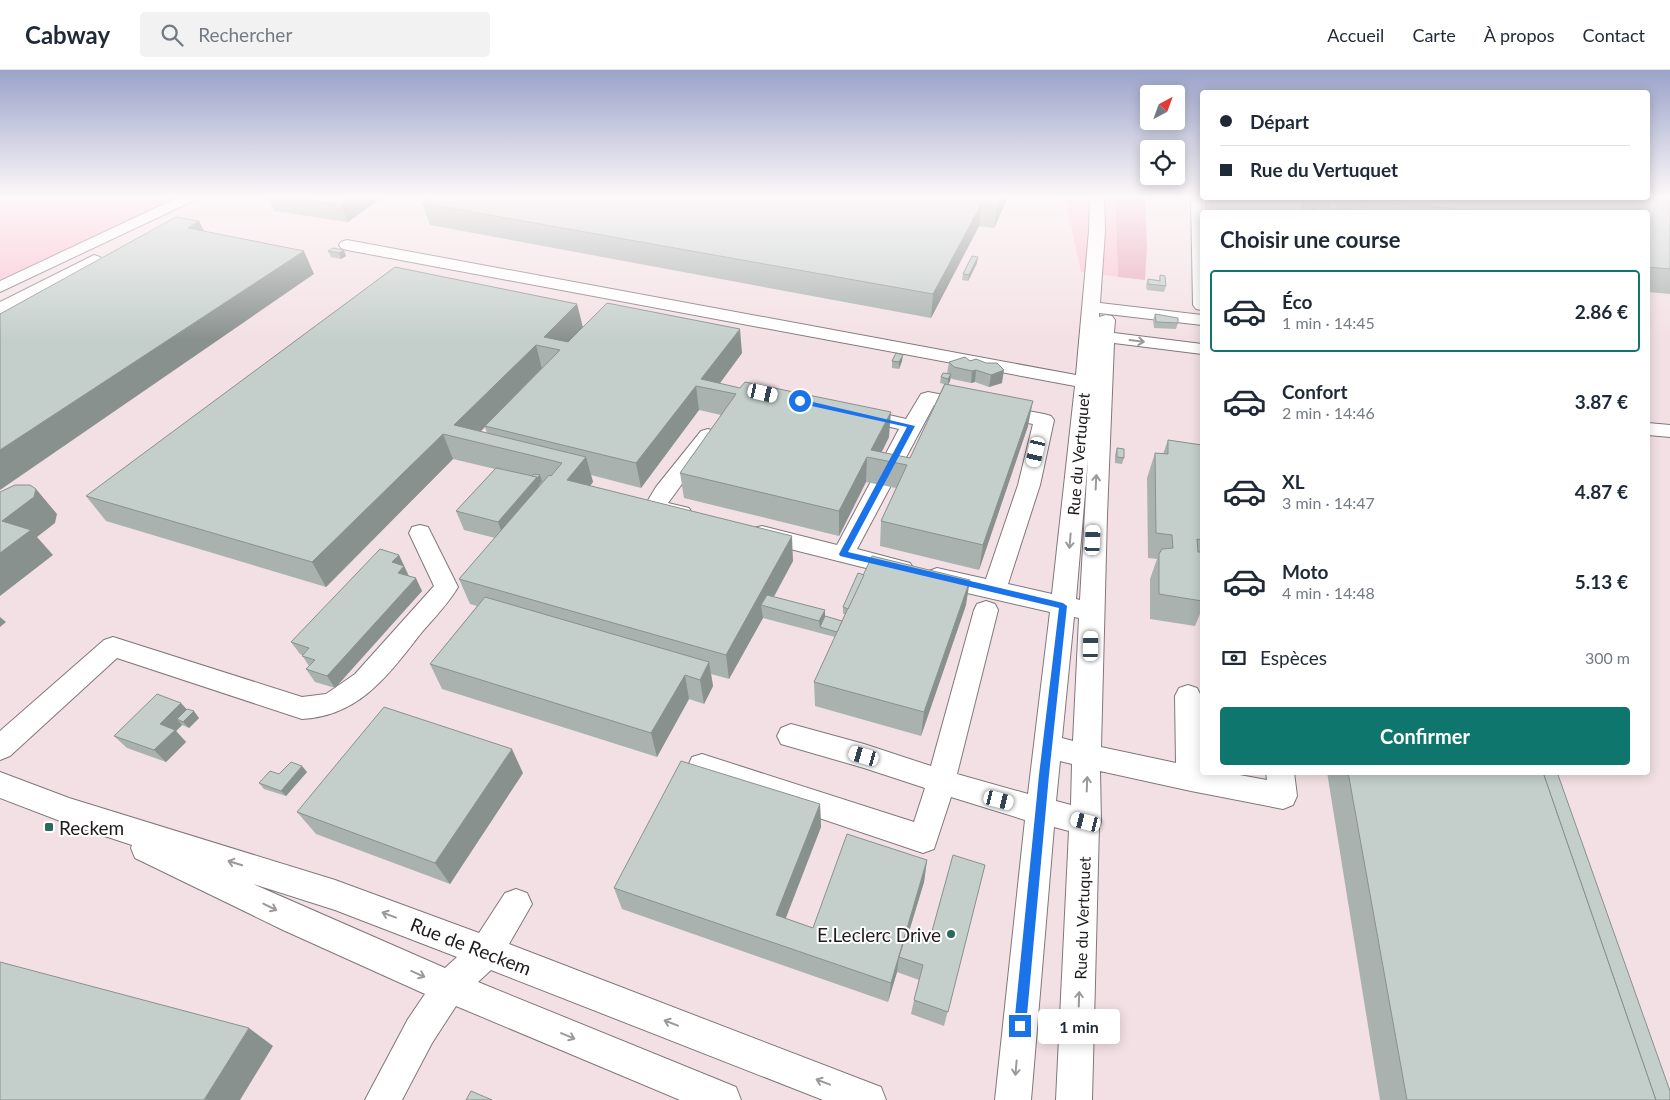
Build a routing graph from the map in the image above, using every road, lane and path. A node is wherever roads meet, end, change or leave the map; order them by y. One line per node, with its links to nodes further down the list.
1 (91, 244): 6 (street)
2 (1098, 244): 7 (street, Rue du Vertuquet)
3 (1106, 244): 7 (street, Rue du Vertuquet)
4 (125, 245): 8 (street)
5 (347, 245): 12 (street)
6 (0, 287)
7 (1099, 308): 9 (street); 10 (street, Rue du Vertuquet)
8 (0, 309)
9 (1200, 320)
10 (1097, 336): 11 (street, one-way to 11); 12 (street, Rue du Vertuquet)
11 (1200, 349)
12 (1093, 384): 23 (street, Rue du Vertuquet, one-way to 23); 24 (street, Rue du Vertuquet, one-way to 12)
13 (837, 409): 15 (street)
14 (721, 418): 18 (street)
15 (911, 426): 21 (street); 22 (street)
16 (1650, 429): 17 (street)
17 (1670, 431)
18 (702, 519)
19 (740, 528): 21 (street)
20 (420, 533): 28 (street)
21 (843, 554): 22 (street)
22 (990, 600): 23 (street); 33 (street)
23 (1063, 606): 24 (street); 27 (street, Rue du Vertuquet)
24 (1092, 612): 29 (street, Rue du Vertuquet)
25 (1188, 696): 32 (street)
26 (791, 736): 33 (street)
27 (1048, 746): 29 (street); 36 (street, Rue du Vertuquet)
28 (0, 748)
29 (1088, 756): 32 (street); 37 (street, Rue du Vertuquet, one-way to 29)
30 (702, 766): 33 (street)
31 (1280, 775): 32 (street)
32 (1191, 779)
33 (941, 781): 36 (street)
34 (0, 785): 35 (street, Rue de Reckem)
35 (68, 811): 39 (street, Rue de Reckem, one-way to 35); 40 (street, Rue de Reckem, one-way to 40)
36 (1041, 811): 37 (street); 44 (street, Rue du Vertuquet, one-way to 44)
37 (1086, 822): 45 (street, Rue du Vertuquet, one-way to 37)
38 (516, 904): 39 (street)
39 (486, 952): 40 (street); 43 (street, Rue de Reckem, one-way to 39)
40 (449, 987): 41 (street); 42 (street, Rue de Reckem, one-way to 42)
41 (383, 1100)
42 (723, 1100)
43 (868, 1100)
44 (1013, 1100)
45 (1074, 1100)

